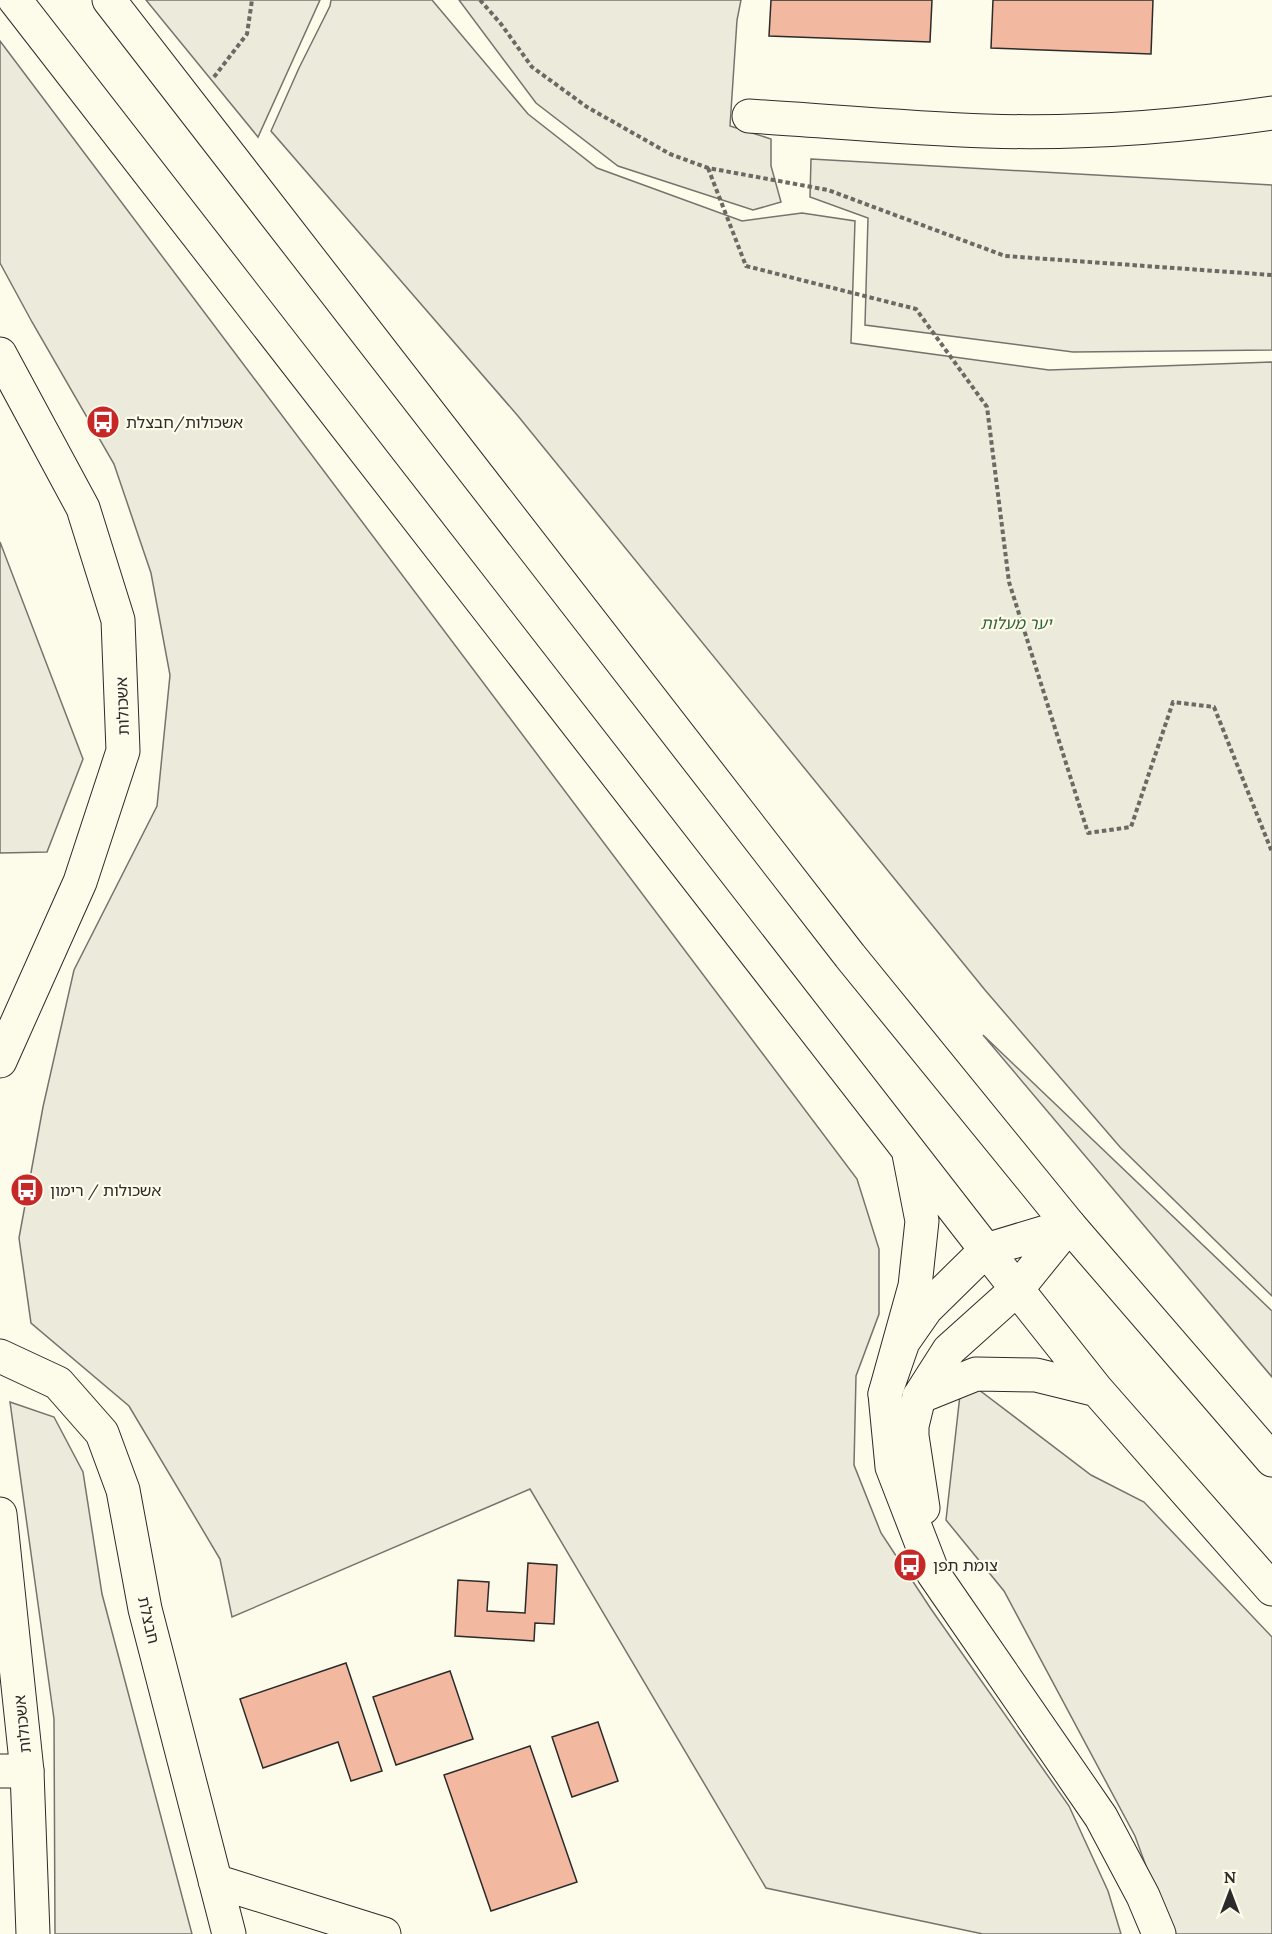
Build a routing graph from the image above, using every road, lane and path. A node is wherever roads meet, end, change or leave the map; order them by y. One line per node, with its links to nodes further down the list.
1 (15, 0): 13 (main road)
2 (109, 0): 5 (main road)
3 (252, 0): 5 (path)
4 (480, 0): 8 (path)
5 (191, 105): 14 (main road)
6 (1272, 112): 7 (main road)
7 (749, 116)
8 (708, 168): 9 (path); 11 (path)
9 (1272, 275)
10 (0, 354): 12 (main road, אשכולות)
11 (1272, 852)
12 (0, 1061)
13 (908, 1149): 15 (main road); 19 (main road)
14 (1069, 1225): 15 (main road); 16 (main road); 21 (main road)
15 (986, 1250): 16 (main road); 19 (main road)
16 (1018, 1288): 18 (main road); 20 (main road)
17 (0, 1356): 26 (main road, חבצלת)
18 (1097, 1389): 20 (main road); 24 (main road)
19 (885, 1394): 23 (main road)
20 (918, 1397): 23 (main road)
21 (1272, 1460)
22 (0, 1514): 25 (main road, אשכולות)
23 (933, 1572): 30 (main road)
24 (1272, 1589)
25 (14, 1771): 27 (main road, אשכולות)
26 (215, 1881): 28 (main road, חבצלת); 29 (main road)
27 (33, 1934)
28 (229, 1934)
29 (384, 1934)
30 (1159, 1934)

